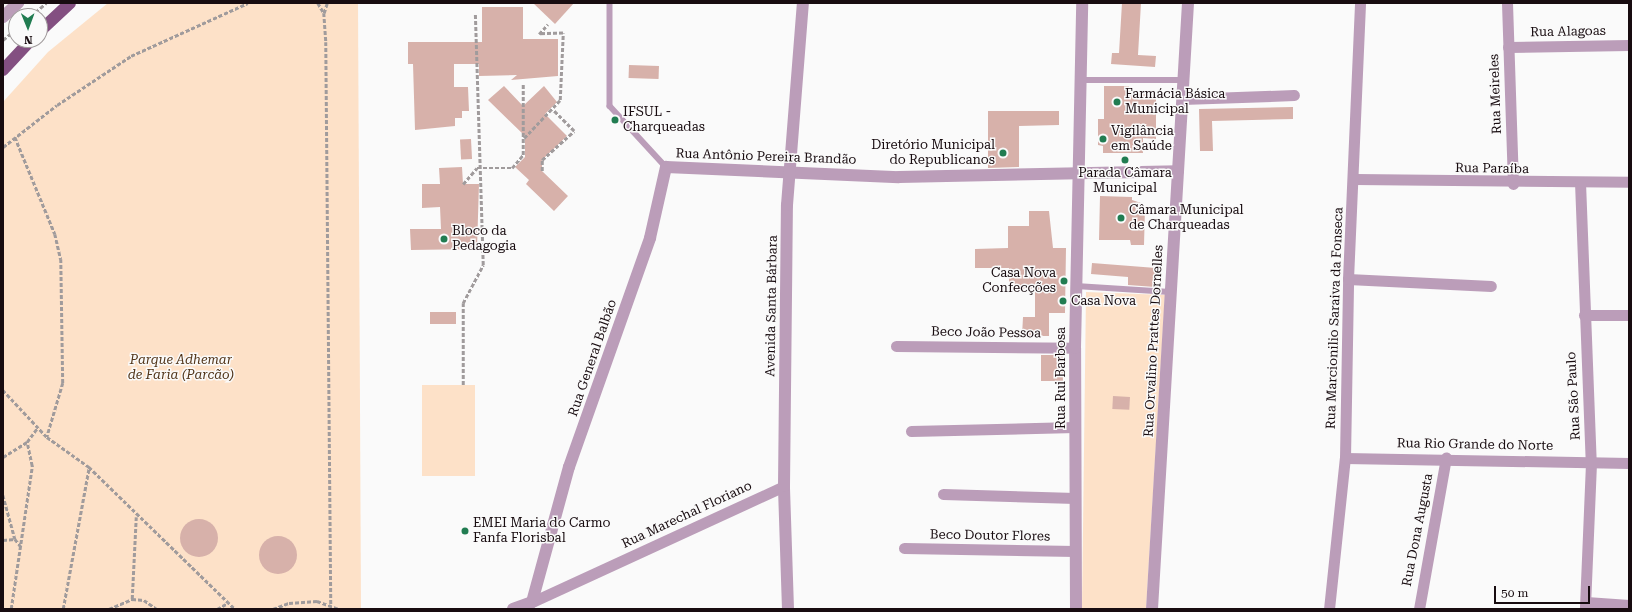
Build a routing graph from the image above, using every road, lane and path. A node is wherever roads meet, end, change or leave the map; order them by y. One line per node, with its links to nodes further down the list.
1 (18, 3): 14 (street)
2 (70, 3): 15 (main road)
3 (248, 3): 27 (path)
4 (318, 3): 12 (path)
5 (327, 3): 12 (path)
6 (610, 3): 30 (lane)
7 (803, 3): 32 (street, Avenida Santa Bárbara)
8 (1082, 3): 21 (street, Rua Rui Barbosa)
9 (1188, 3): 22 (street, Rua Orvalino Prattes Dornelles)
10 (1360, 3): 36 (street, Rua Marcionilio Saraiva da Fonseca)
11 (1507, 3): 18 (street, Rua Meireles)
12 (324, 13): 75 (path)
13 (475, 13): 31 (path)
14 (3, 17)
15 (48, 24)
16 (548, 24): 26 (path)
17 (1629, 45): 18 (street, Rua Alagoas)
18 (1508, 47): 40 (street, Rua Meireles)
19 (24, 48): 20 (main road)
20 (3, 70)
21 (1081, 80): 22 (lane); 35 (street, Rua Rui Barbosa)
22 (1183, 80): 25 (street, Rua Orvalino Prattes Dornelles)
23 (523, 84): 28 (path)
24 (1294, 95): 25 (street)
25 (1182, 99): 34 (street, Rua Orvalino Prattes Dornelles)
26 (553, 110): 28 (path); 33 (path)
27 (15, 137): 29 (path); 54 (path)
28 (524, 138): 31 (path)
29 (3, 147)
30 (666, 167): 32 (street, Rua Antônio Pereira Brandão); 73 (street, Rua General Balbão)
31 (477, 168): 39 (path); 49 (path)
32 (789, 170): 35 (street, Rua Antônio Pereira Brandão); 62 (street, Avenida Santa Bárbara)
33 (542, 171)
34 (1178, 171): 35 (street, Rua Antônio Pereira Brandão); 44 (street, Rua Orvalino Prattes Dornelles)
35 (1079, 173): 42 (street, Rua Rui Barbosa)
36 (1354, 179): 40 (street, Rua Paraíba); 41 (street, Rua Marcionilio Saraiva da Fonseca)
37 (1580, 182): 38 (street, Rua Paraíba); 40 (street, Rua Paraíba); 45 (street, Rua São Paulo)
38 (1629, 182)
39 (462, 184)
40 (1513, 184)
41 (1348, 279): 43 (street); 58 (street, Rua Marcionilio Saraiva da Fonseca)
42 (1076, 286): 44 (lane); 48 (street, Rua Rui Barbosa)
43 (1491, 286)
44 (1170, 292): 89 (street, Rua Orvalino Prattes Dornelles)
45 (1584, 315): 46 (street); 59 (street, Rua São Paulo)
46 (1629, 315)
47 (896, 346): 48 (street, Beco João Pessoa)
48 (1075, 348): 52 (street, Rua Rui Barbosa)
49 (462, 385)
50 (3, 390): 51 (path)
51 (38, 427): 54 (path); 55 (path)
52 (1075, 427): 53 (street); 65 (street, Rua Rui Barbosa)
53 (911, 431)
54 (47, 437): 61 (path)
55 (27, 442): 56 (path); 69 (path)
56 (3, 457)
57 (1446, 457): 58 (street, Rua Rio Grande do Norte); 59 (street, Rua Rio Grande do Norte); 91 (street, Rua Dona Augusta)
58 (1345, 458): 90 (street, Rua Marcionilio Saraiva da Fonseca)
59 (1590, 463): 60 (street, Rua Rio Grande do Norte); 77 (street, Rua São Paulo)
60 (1629, 463)
61 (89, 467): 66 (path); 79 (path)
62 (784, 486): 73 (street, Rua Marechal Floriano); 87 (street, Avenida Santa Bárbara)
63 (943, 494): 65 (street)
64 (3, 495): 67 (path)
65 (1075, 498): 71 (street, Rua Rui Barbosa)
66 (136, 517): 72 (path); 74 (path)
67 (15, 539): 68 (path); 69 (path)
68 (3, 540)
69 (22, 548): 78 (path)
70 (904, 548): 71 (street, Beco Doutor Flores)
71 (1075, 551): 88 (street, Rua Rui Barbosa)
72 (132, 599): 80 (path); 81 (path)
73 (532, 602): 86 (street, Rua Marechal Floriano)
74 (228, 604): 82 (path); 83 (path)
75 (331, 604): 84 (path); 85 (path)
76 (1629, 604): 77 (street)
77 (1585, 605)
78 (11, 609)
79 (63, 609)
80 (110, 609)
81 (157, 609)
82 (217, 609)
83 (235, 609)
84 (273, 609)
85 (339, 609)
86 (513, 609)
87 (788, 609)
88 (1076, 609)
89 (1152, 609)
90 (1329, 609)
91 (1419, 609)

